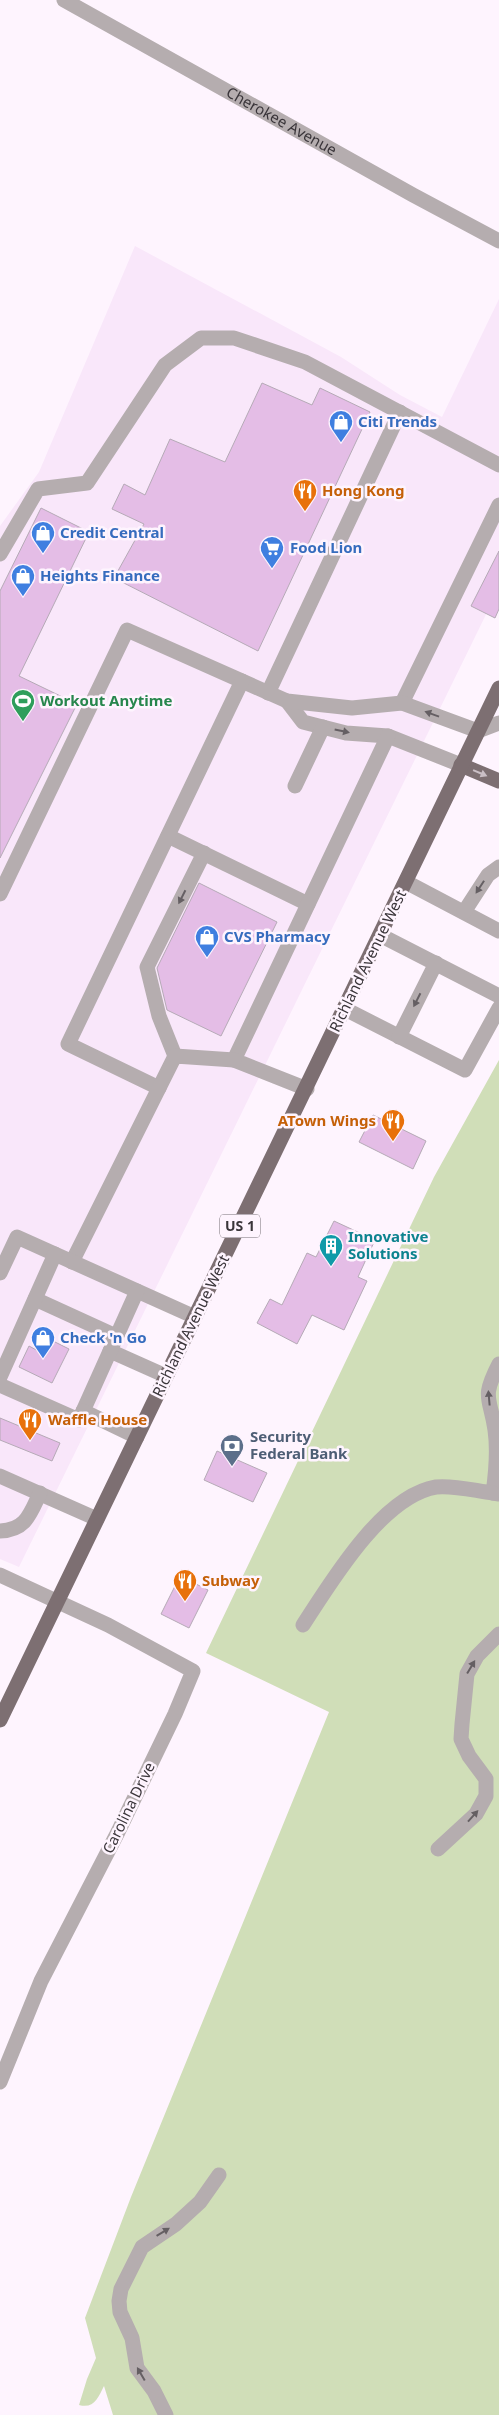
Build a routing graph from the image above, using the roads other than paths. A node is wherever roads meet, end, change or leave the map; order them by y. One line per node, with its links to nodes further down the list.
1 (64, 0): 2 (street, Cherokee Avenue)
2 (499, 241)
3 (400, 412): 4 (street); 6 (street); 9 (street)
4 (499, 465)
5 (499, 505): 11 (street)
6 (0, 554)
7 (242, 682): 9 (street); 19 (street); 23 (street)
8 (499, 688): 14 (main road, Richland Avenue West / US 1)
9 (268, 693): 10 (street)
10 (287, 702): 11 (street); 13 (street)
11 (402, 703): 14 (street, one-way to 11)
12 (499, 723): 14 (street)
13 (323, 727): 15 (street, one-way to 15); 18 (street)
14 (478, 731): 16 (main road, Richland Avenue West / US 1)
15 (388, 736): 16 (street); 24 (street)
16 (462, 765): 17 (main road, one-way to 17); 22 (main road, Richland Avenue West / US 1)
17 (499, 781)
18 (295, 786)
19 (168, 836): 20 (street); 35 (street)
20 (204, 853): 24 (street); 33 (street, one-way to 33)
21 (499, 867): 25 (street, one-way to 25)
22 (406, 882): 25 (street); 27 (main road, Richland Avenue West / US 1)
23 (0, 894)
24 (308, 904): 34 (street)
25 (464, 912): 26 (street)
26 (499, 930)
27 (380, 935): 28 (street); 31 (main road, Richland Avenue West / US 1)
28 (436, 963): 29 (street); 32 (street, one-way to 32)
29 (499, 996)
30 (499, 1008): 32 (street)
31 (345, 1009): 32 (street); 36 (main road, Richland Avenue West / US 1)
32 (399, 1036)
33 (175, 1056): 34 (street); 35 (street)
34 (234, 1060): 36 (street)
35 (159, 1088): 39 (street)
36 (307, 1089): 43 (main road, Richland Avenue West / US 1)
37 (55, 1254): 38 (street); 39 (street); 42 (street)
38 (4, 1255): 40 (street)
39 (72, 1262): 41 (street)
40 (0, 1273)
41 (137, 1291): 43 (street); 44 (street)
42 (35, 1299): 44 (street); 47 (street)
43 (195, 1317): 48 (main road, Richland Avenue West / US 1)
44 (116, 1336): 45 (street)
45 (110, 1351): 48 (street); 50 (street)
46 (499, 1364): 54 (street, one-way to 46)
47 (0, 1376)
48 (166, 1376): 51 (main road, Richland Avenue West / US 1)
49 (0, 1385): 50 (street)
50 (83, 1411): 51 (street)
51 (137, 1437): 55 (main road, Richland Avenue West / US 1)
52 (0, 1476): 53 (street)
53 (40, 1493): 55 (street); 56 (street)
54 (496, 1493): 59 (street)
55 (97, 1519): 58 (main road, Richland Avenue West / US 1)
56 (0, 1531)
57 (0, 1575): 58 (street)
58 (58, 1602): 61 (main road, Richland Avenue West / US 1); 63 (street, Carolina Drive)
59 (303, 1625)
60 (499, 1634): 62 (street, one-way to 60)
61 (0, 1720)
62 (438, 1849)
63 (0, 2082)
64 (219, 2175): 65 (street, one-way to 64)
65 (166, 2415)

